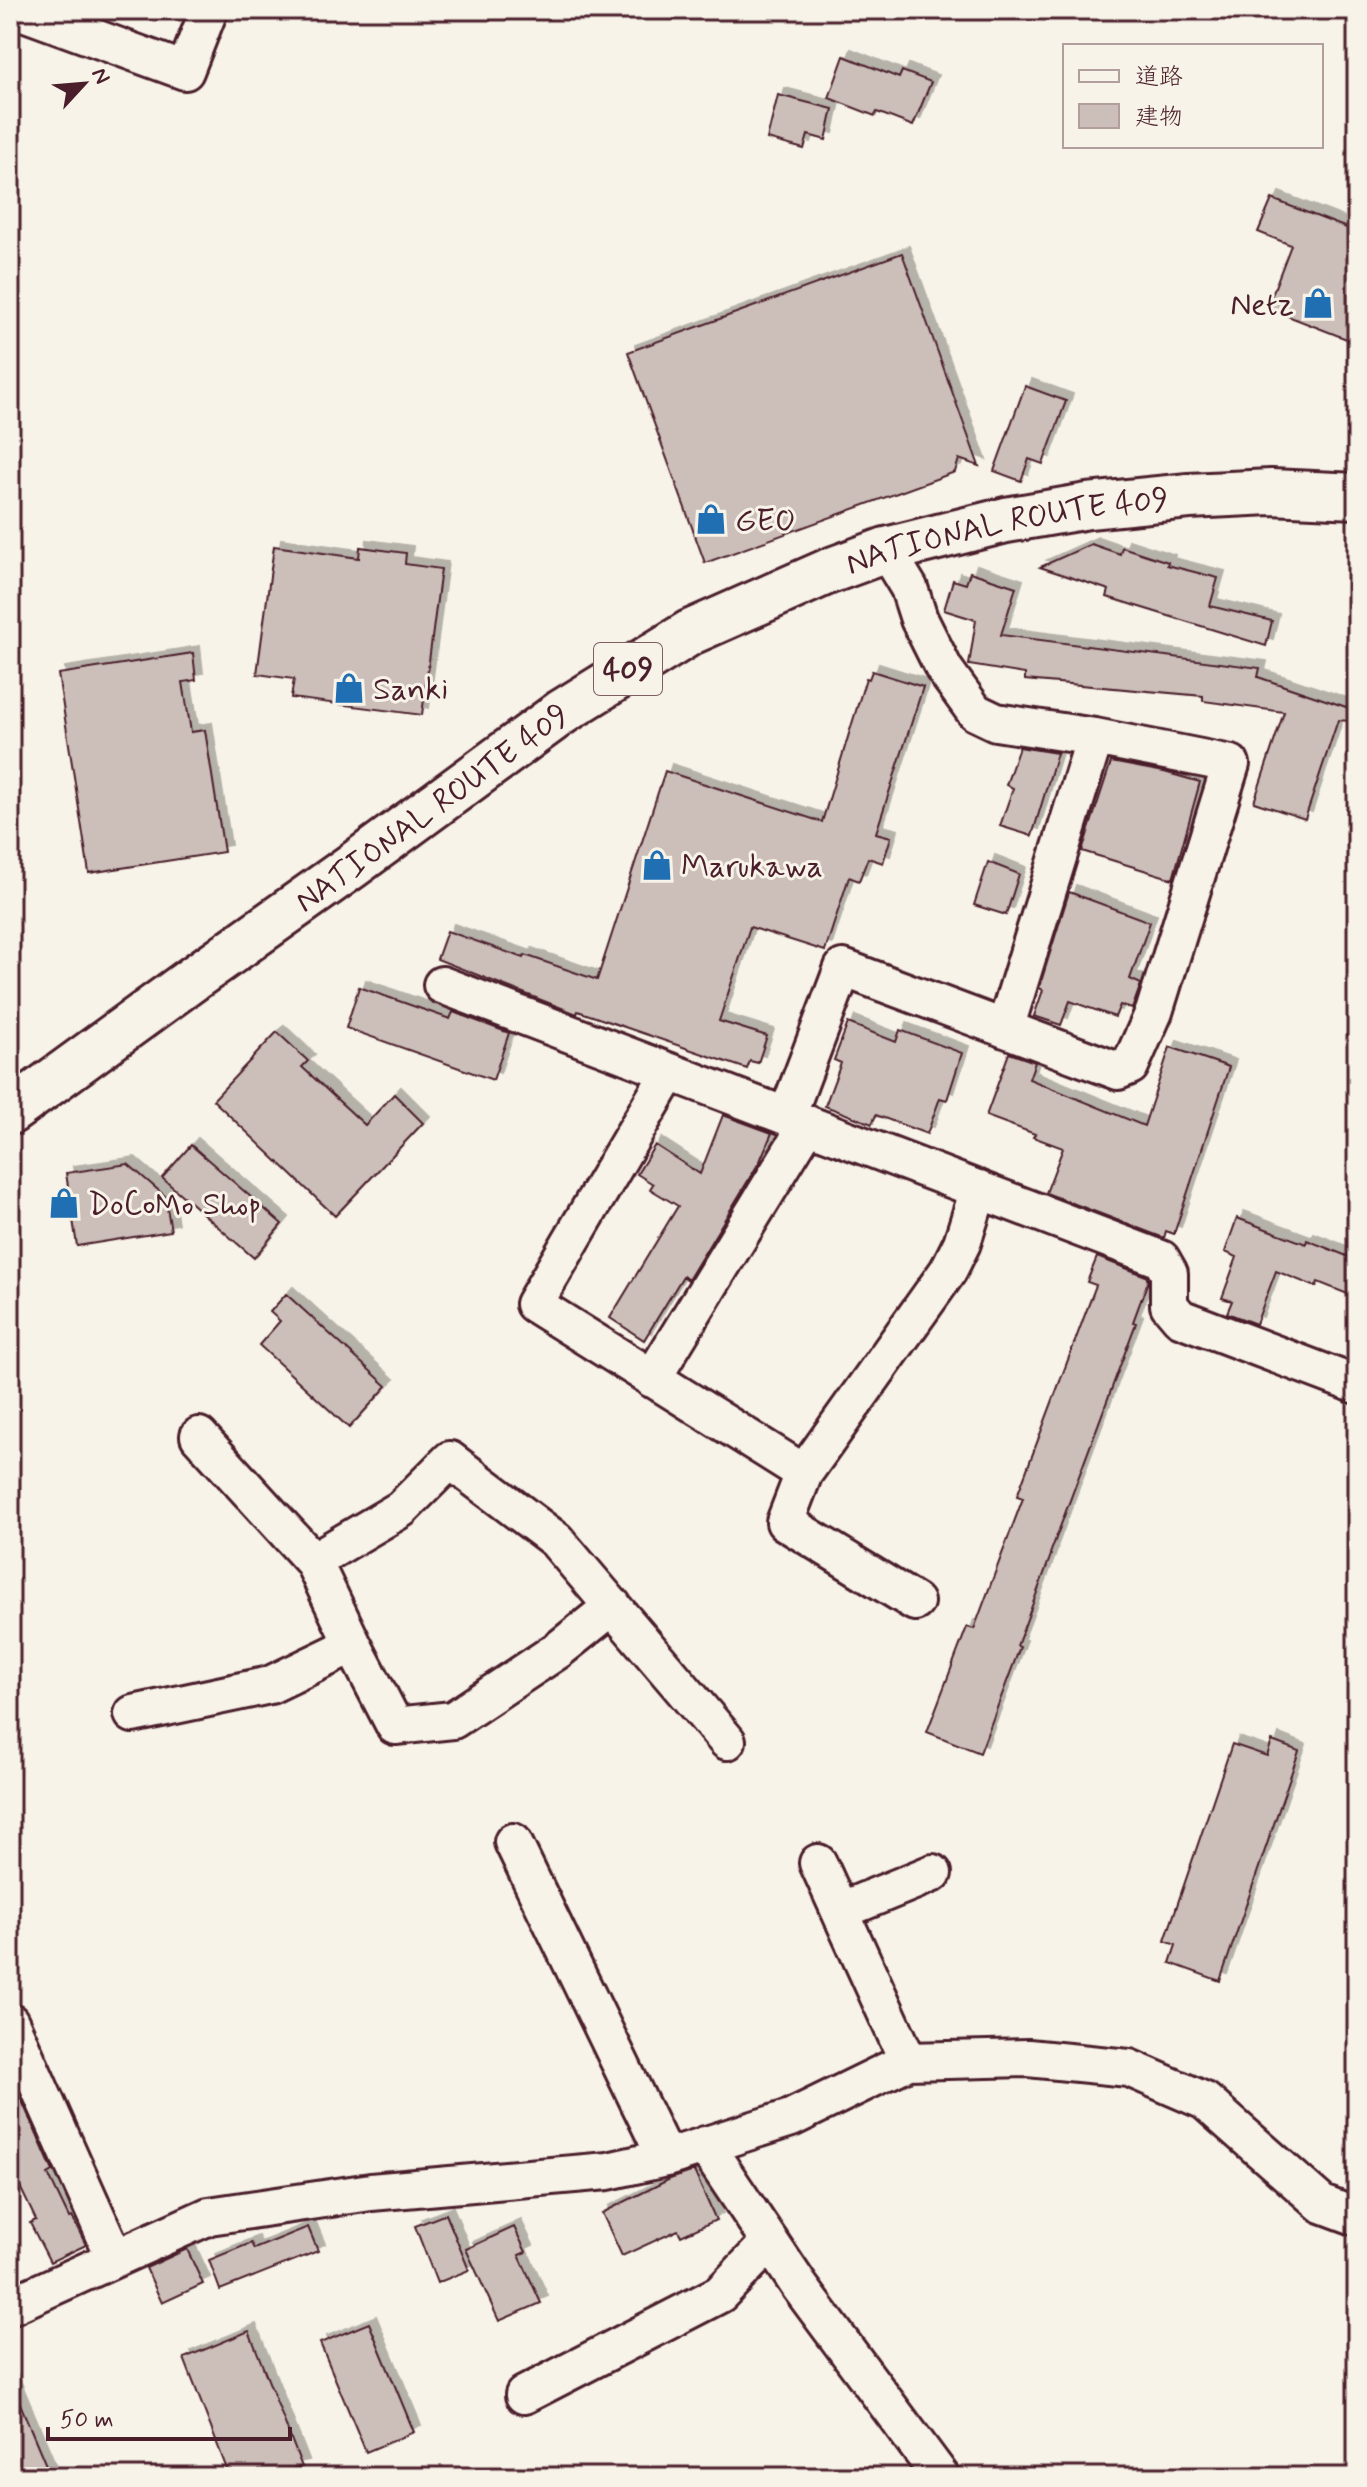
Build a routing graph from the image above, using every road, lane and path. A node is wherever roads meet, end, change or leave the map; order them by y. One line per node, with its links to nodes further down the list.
1 (18, 10): 2 (street)
2 (209, 10)
3 (1357, 496): 4 (highway, NATIONAL ROUTE 409 / 409)
4 (886, 550): 5 (street); 9 (highway, NATIONAL ROUTE 409 / 409)
5 (1095, 737): 7 (street); 7 (street)
6 (442, 985): 8 (street)
7 (1005, 1029): 10 (street)
8 (670, 1072): 10 (street); 12 (street)
9 (10, 1112)
10 (798, 1120): 11 (street); 12 (street)
11 (979, 1189): 13 (street); 15 (street)
12 (652, 1379): 15 (street)
13 (1357, 1385)
14 (199, 1436): 16 (street)
15 (804, 1473): 17 (street)
16 (313, 1561): 18 (street); 19 (street)
17 (915, 1602)
18 (613, 1606): 19 (street); 21 (street)
19 (353, 1645): 20 (street)
20 (133, 1714)
21 (727, 1741)
22 (513, 1842): 29 (street)
23 (818, 1863): 25 (street)
24 (933, 1873): 25 (street)
25 (840, 1911): 27 (street)
26 (10, 2022): 32 (street)
27 (908, 2061): 28 (street); 30 (street)
28 (705, 2145): 29 (street); 31 (street)
29 (666, 2158): 32 (street)
30 (1357, 2217)
31 (770, 2242): 34 (street); 35 (street)
32 (115, 2258): 33 (street)
33 (10, 2306)
34 (524, 2395)
35 (941, 2477)

